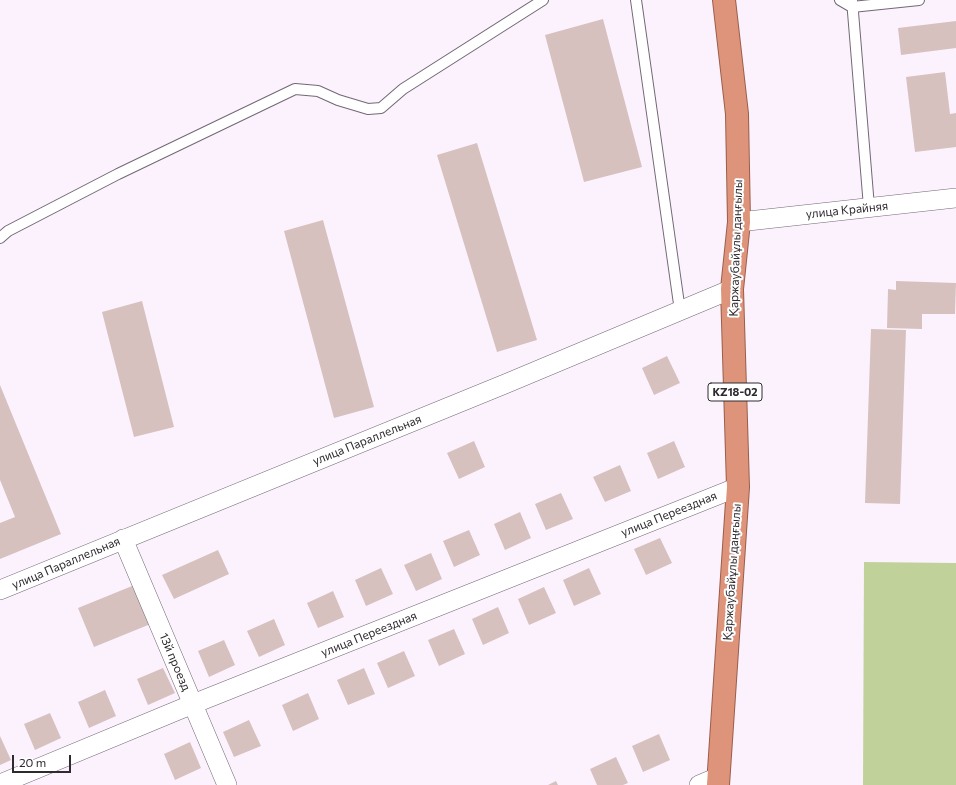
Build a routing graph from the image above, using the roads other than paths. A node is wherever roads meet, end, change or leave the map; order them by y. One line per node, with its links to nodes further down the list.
1 (543, 0): 10 (lane)
2 (636, 0): 12 (lane)
3 (724, 0): 9 (highway, Қаржаубайұлы даңғылы / KZ18-02)
4 (840, 0): 6 (lane)
5 (918, 0): 6 (lane)
6 (852, 3): 8 (lane)
7 (956, 198): 8 (street, улица Крайняя)
8 (870, 208): 9 (street, улица Крайняя)
9 (739, 222): 11 (highway, Қаржаубайұлы даңғылы / KZ18-02)
10 (0, 238)
11 (732, 289): 12 (street, улица Параллельная); 13 (highway, Қаржаубайұлы даңғылы / KZ18-02)
12 (680, 311): 14 (street, улица Параллельная)
13 (738, 487): 16 (street, улица Переездная); 17 (highway, Қаржаубайұлы даңғылы / KZ18-02)
14 (123, 539): 15 (street, улица Параллельная); 16 (street, 13й проезд)
15 (0, 590)
16 (193, 704): 18 (street, улица Переездная); 19 (street, 13й проезд)
17 (712, 782)
18 (0, 784)
19 (227, 785)

